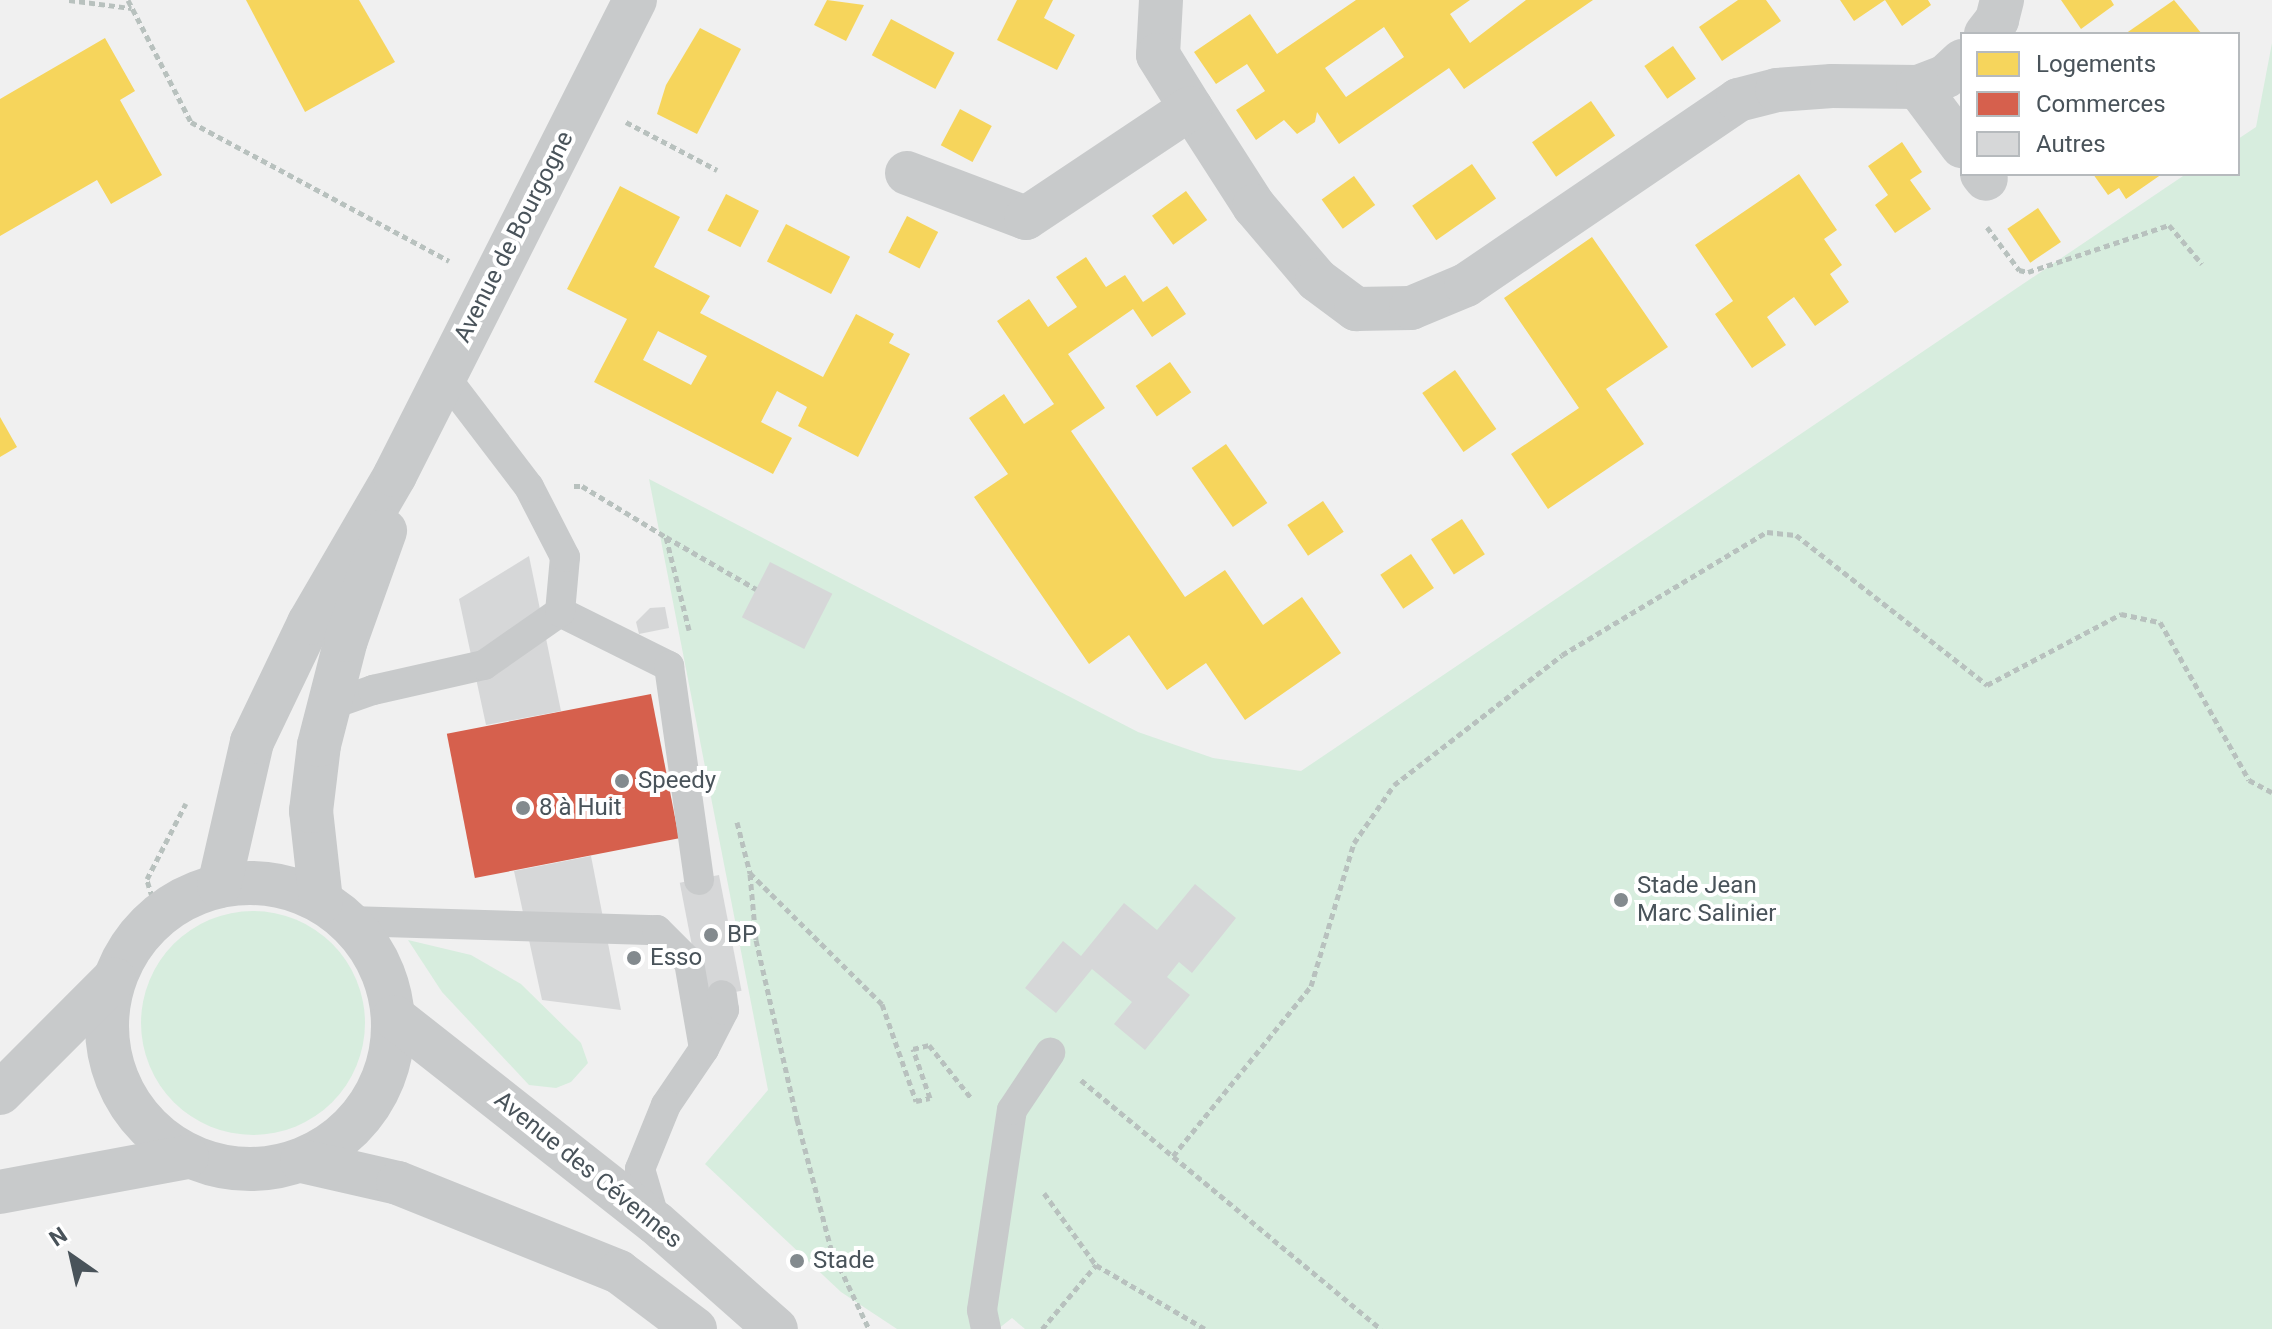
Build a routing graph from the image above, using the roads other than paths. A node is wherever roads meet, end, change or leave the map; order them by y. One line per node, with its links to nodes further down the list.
1 (635, 0): 10 (street, Avenue de Bourgogne)
2 (1161, 0): 7 (street)
3 (2002, 0): 4 (street)
4 (1988, 32)
5 (1960, 63): 6 (street)
6 (1918, 87): 7 (street); 8 (street)
7 (1191, 108): 9 (street)
8 (1960, 143)
9 (907, 173)
10 (443, 374): 11 (street, Avenue de Bourgogne); 12 (lane)
11 (395, 475): 13 (street, Avenue de Bourgogne); 15 (street, Avenue de Bourgogne)
12 (560, 612): 13 (lane); 14 (lane)
13 (327, 706): 16 (street, Avenue de Bourgogne)
14 (699, 880)
15 (219, 886): 16 (street); 17 (street)
16 (335, 911): 19 (street); 20 (lane)
17 (114, 979): 22 (street); 23 (street)
18 (722, 995): 20 (lane)
19 (394, 1017): 24 (street); 26 (street, Avenue des Cévennes)
20 (704, 1049): 26 (lane)
21 (1050, 1053): 29 (lane)
22 (0, 1093)
23 (187, 1157): 24 (street); 25 (street)
24 (302, 1161): 27 (street)
25 (0, 1192)
26 (656, 1223): 28 (street, Avenue des Cévennes)
27 (695, 1329)
28 (776, 1329)
29 (986, 1329)

